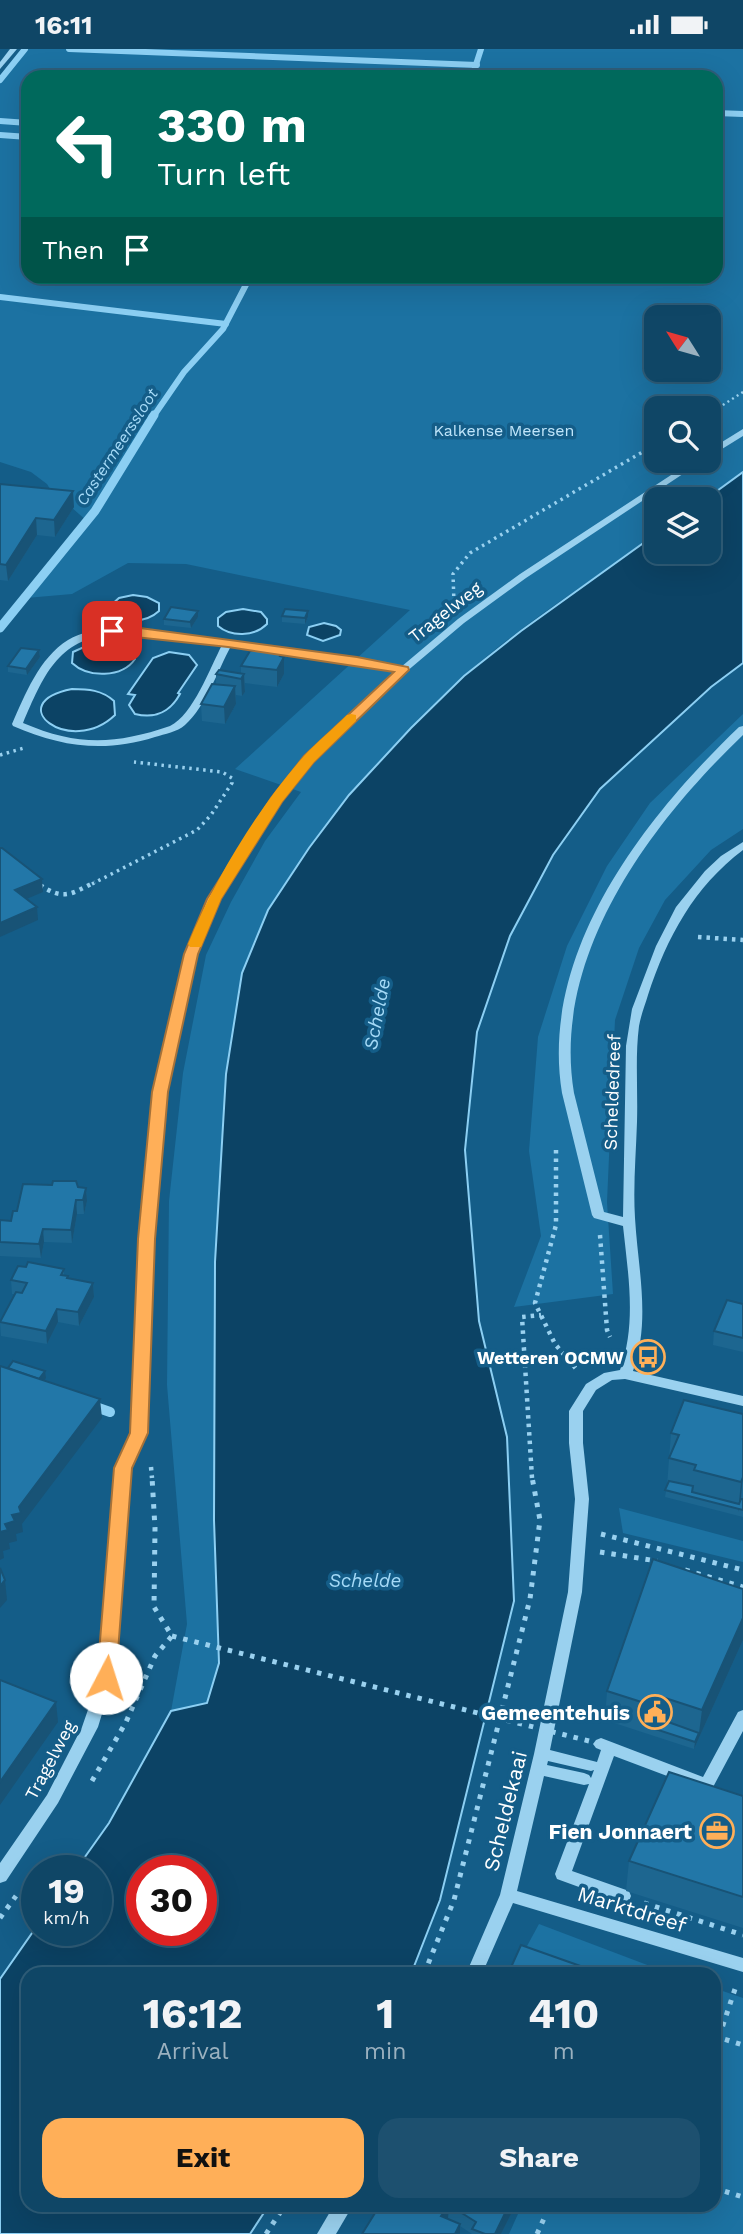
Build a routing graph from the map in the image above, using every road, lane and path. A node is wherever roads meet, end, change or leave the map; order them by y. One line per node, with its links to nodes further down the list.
1 (14, 49): 2 (street)
2 (0, 67)
3 (743, 392): 4 (path)
4 (721, 406)
5 (743, 432): 6 (street)
6 (721, 446)
7 (644, 451): 9 (path)
8 (680, 473): 9 (street, Tragelweg)
9 (461, 621): 11 (street, Tragelweg)
10 (228, 643): 10 (street); 11 (street)
11 (403, 670): 30 (street, Tragelweg)
12 (743, 729): 23 (street)
13 (13, 745): 14 (path)
14 (26, 747): 15 (path); 16 (path)
15 (34, 749)
16 (0, 755)
17 (130, 762): 19 (path)
18 (743, 845): 24 (street, Scheldedreef)
19 (33, 879)
20 (698, 937): 21 (path)
21 (743, 940)
22 (556, 1137): 26 (path)
23 (598, 1215): 24 (street); 25 (path)
24 (629, 1223): 27 (street, Scheldedreef)
25 (607, 1308)
26 (541, 1315): 28 (path); 47 (path)
27 (625, 1374): 28 (street); 29 (street)
28 (591, 1387): 31 (street, Scheldekaai)
29 (743, 1401)
30 (139, 1433): 38 (path, bridge); 42 (street, Tragelweg)
31 (580, 1528): 32 (street, Scheldekaai); 35 (path)
32 (578, 1548): 33 (path); 39 (street, Scheldekaai)
33 (659, 1562)
34 (683, 1569): 36 (path)
35 (743, 1570)
36 (743, 1587)
37 (743, 1716): 41 (street)
38 (605, 1745): 41 (street); 44 (street)
39 (541, 1761): 40 (street); 43 (street, Scheldekaai)
40 (588, 1772)
41 (713, 1787)
42 (0, 1876)
43 (508, 1895): 46 (street, Marktdreef); 48 (street, Scheldekaai)
44 (623, 1896): 45 (path)
45 (743, 1935)
46 (743, 1965): 49 (path)
47 (427, 1967)
48 (477, 1967)
49 (721, 2024)
50 (721, 2038): 51 (path)
51 (743, 2045)
52 (721, 2190): 53 (path)
53 (743, 2197)
54 (280, 2212): 57 (path)
55 (340, 2212): 58 (street)
56 (548, 2212): 59 (path)
57 (266, 2234)
58 (326, 2234)
59 (537, 2234)

